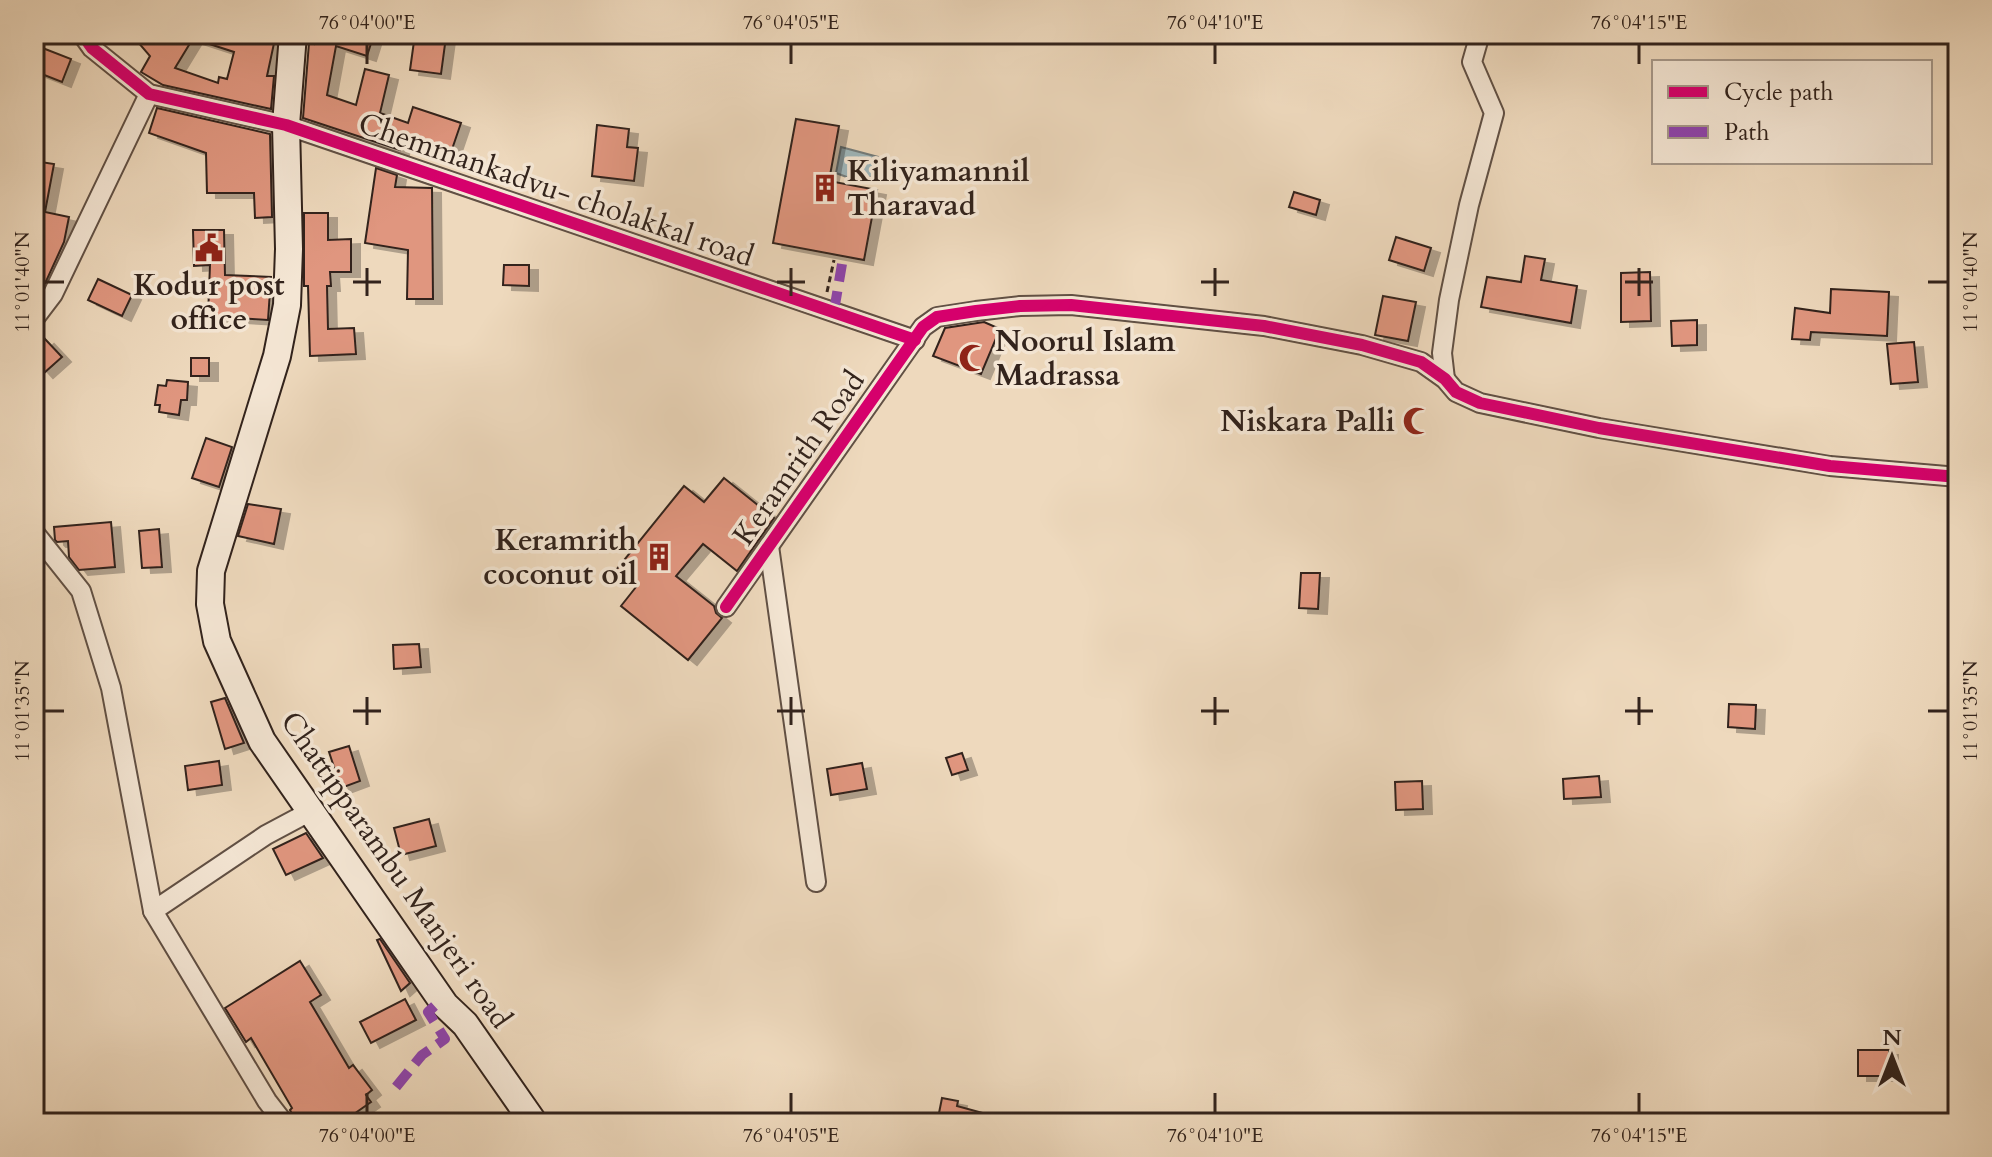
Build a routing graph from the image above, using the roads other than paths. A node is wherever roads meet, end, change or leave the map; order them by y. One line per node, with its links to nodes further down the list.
1 (82, 34): 4 (street)
2 (293, 34): 5 (main road, Chattipparambu Manjeri road)
3 (1480, 34): 8 (street)
4 (149, 94): 5 (street, Chemmankadvu- cholakkal road); 6 (street)
5 (286, 125): 7 (street, Chemmankadvu- cholakkal road); 13 (main road, Chattipparambu Manjeri road)
6 (34, 319)
7 (915, 340): 8 (street); 11 (street, Keramrith Road)
8 (1445, 379): 9 (street)
9 (1958, 477)
10 (34, 532): 15 (street)
11 (769, 546): 12 (street, Keramrith Road); 14 (street)
12 (726, 607)
13 (311, 811): 15 (street); 17 (main road, Chattipparambu Manjeri road)
14 (816, 882)
15 (153, 911): 16 (street)
16 (284, 1123)
17 (534, 1123)

